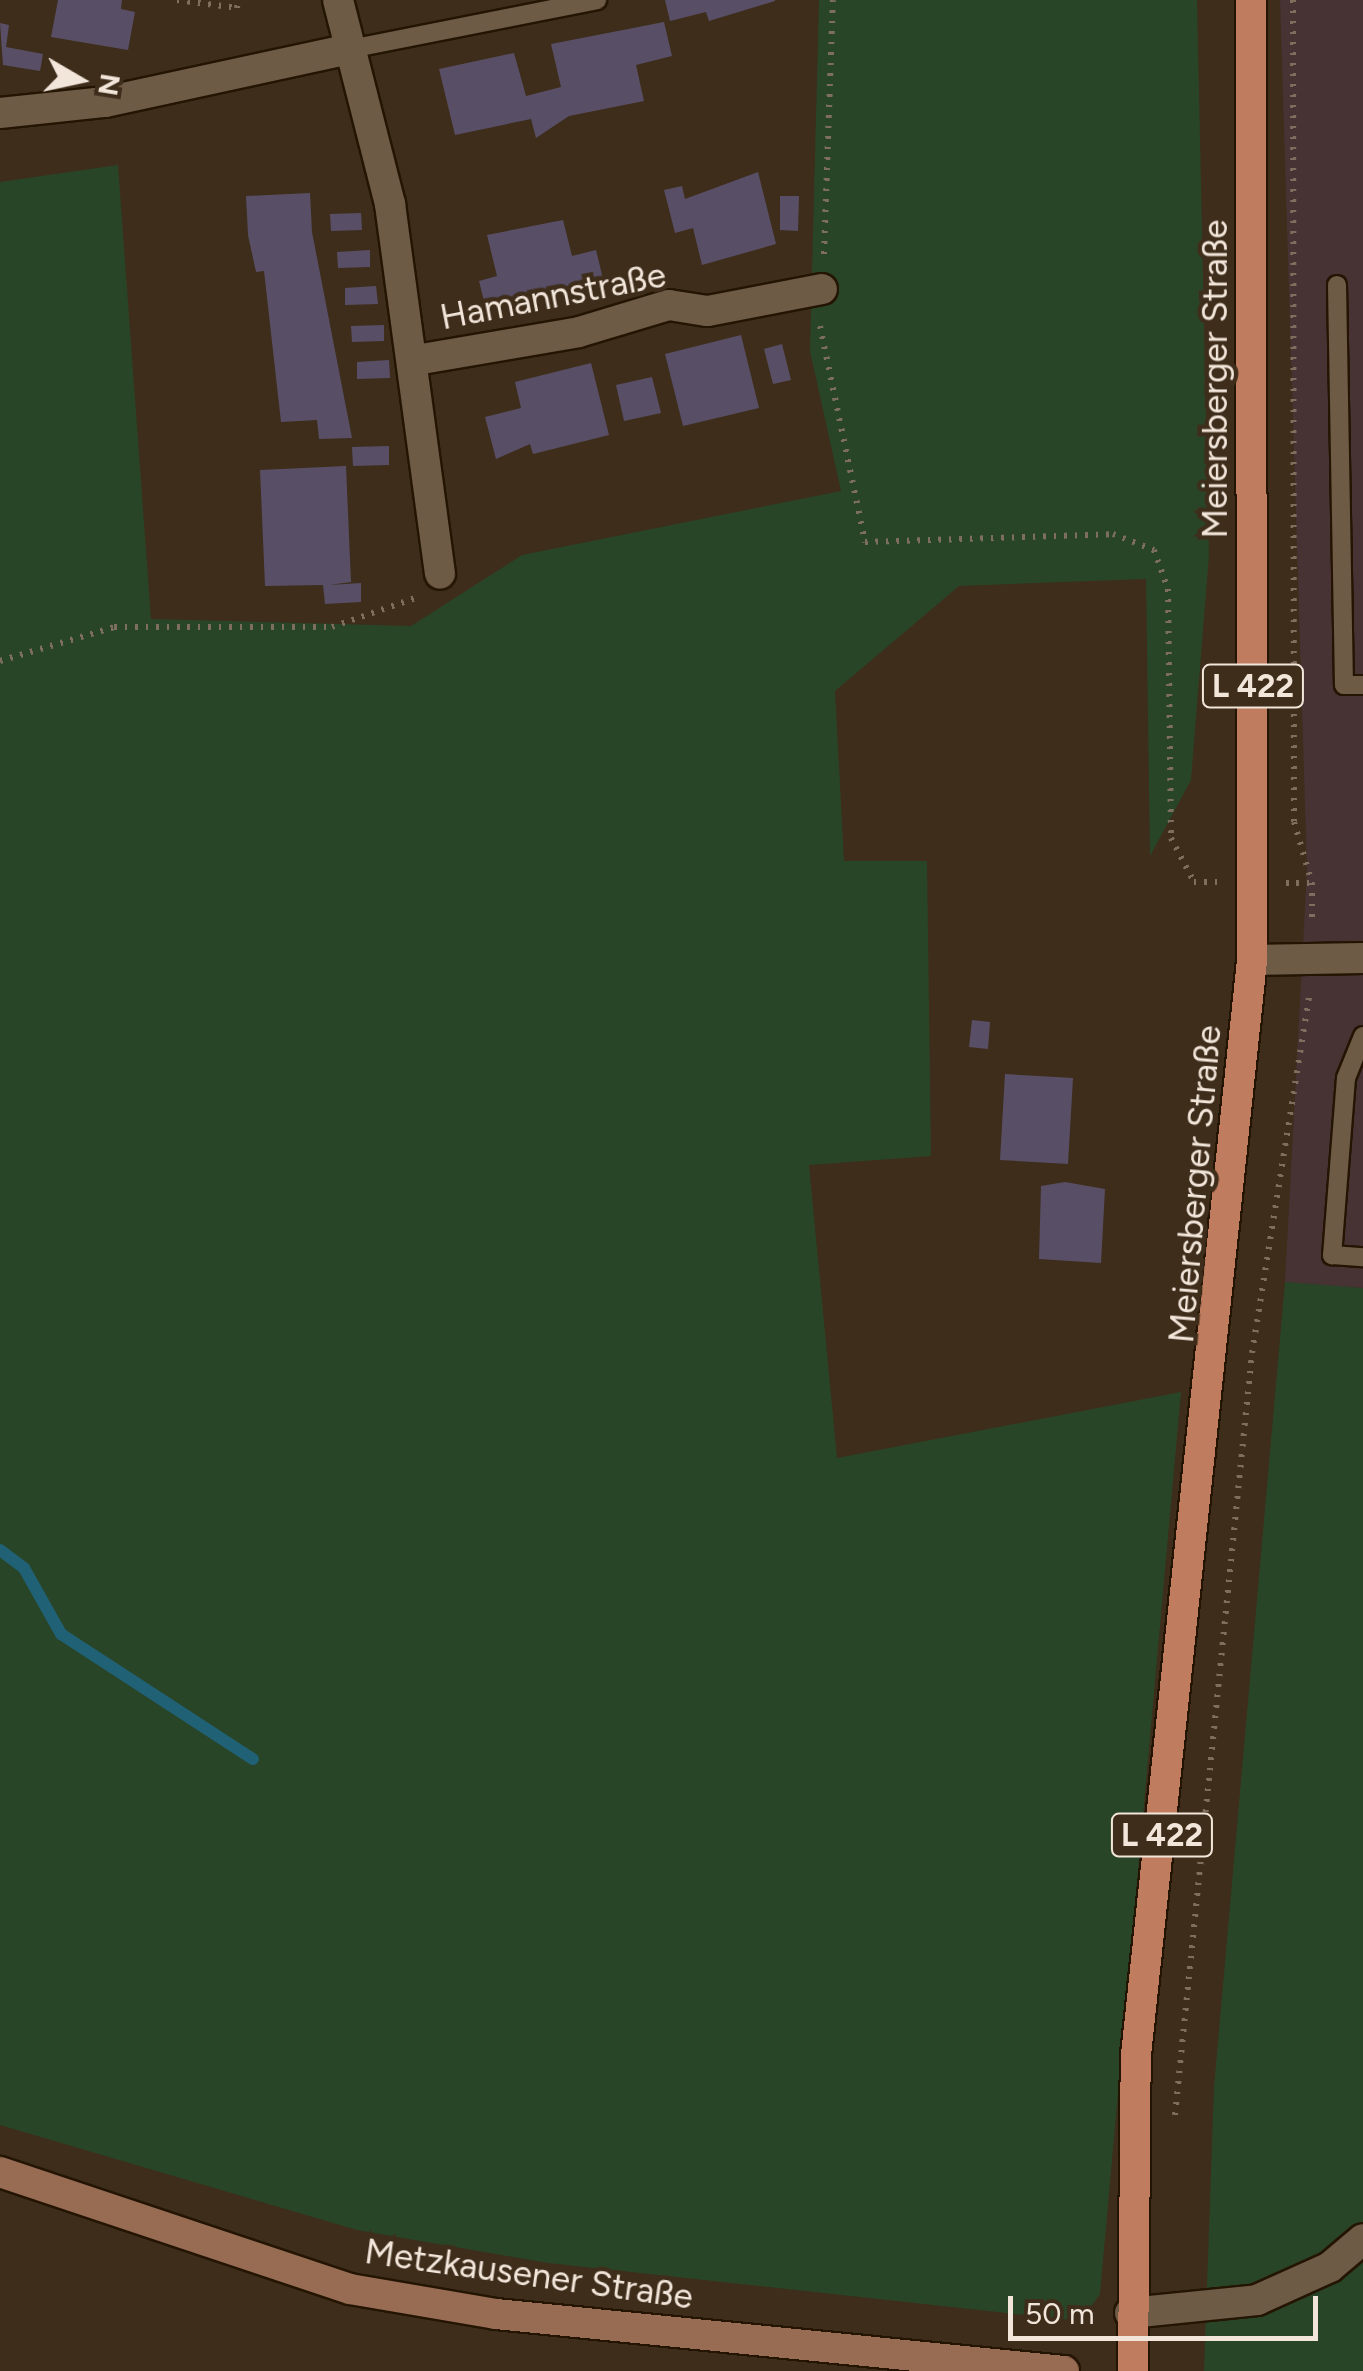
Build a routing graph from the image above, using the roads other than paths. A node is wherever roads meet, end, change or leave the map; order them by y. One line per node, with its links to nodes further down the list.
1 (338, 0): 4 (street, Hamannstraße)
2 (596, 0): 4 (lane)
3 (1251, 0): 12 (main road, Meiersberger Straße / L 422)
4 (350, 49): 5 (street); 8 (street, Hamannstraße)
5 (0, 113)
6 (1337, 285): 10 (lane)
7 (822, 289): 8 (street, Hamannstraße)
8 (416, 360): 9 (street, Hamannstraße)
9 (440, 574)
10 (1363, 685)
11 (1363, 958): 12 (street)
12 (1252, 960): 17 (main road, Meiersberger Straße / L 422)
13 (1363, 1036): 14 (lane)
14 (1363, 1257)
15 (0, 2172): 18 (main road, Metzkausener Straße)
16 (1363, 2240): 17 (street)
17 (1130, 2313): 19 (main road, Meiersberger Straße / L 422)
18 (1064, 2371)
19 (1133, 2371)

